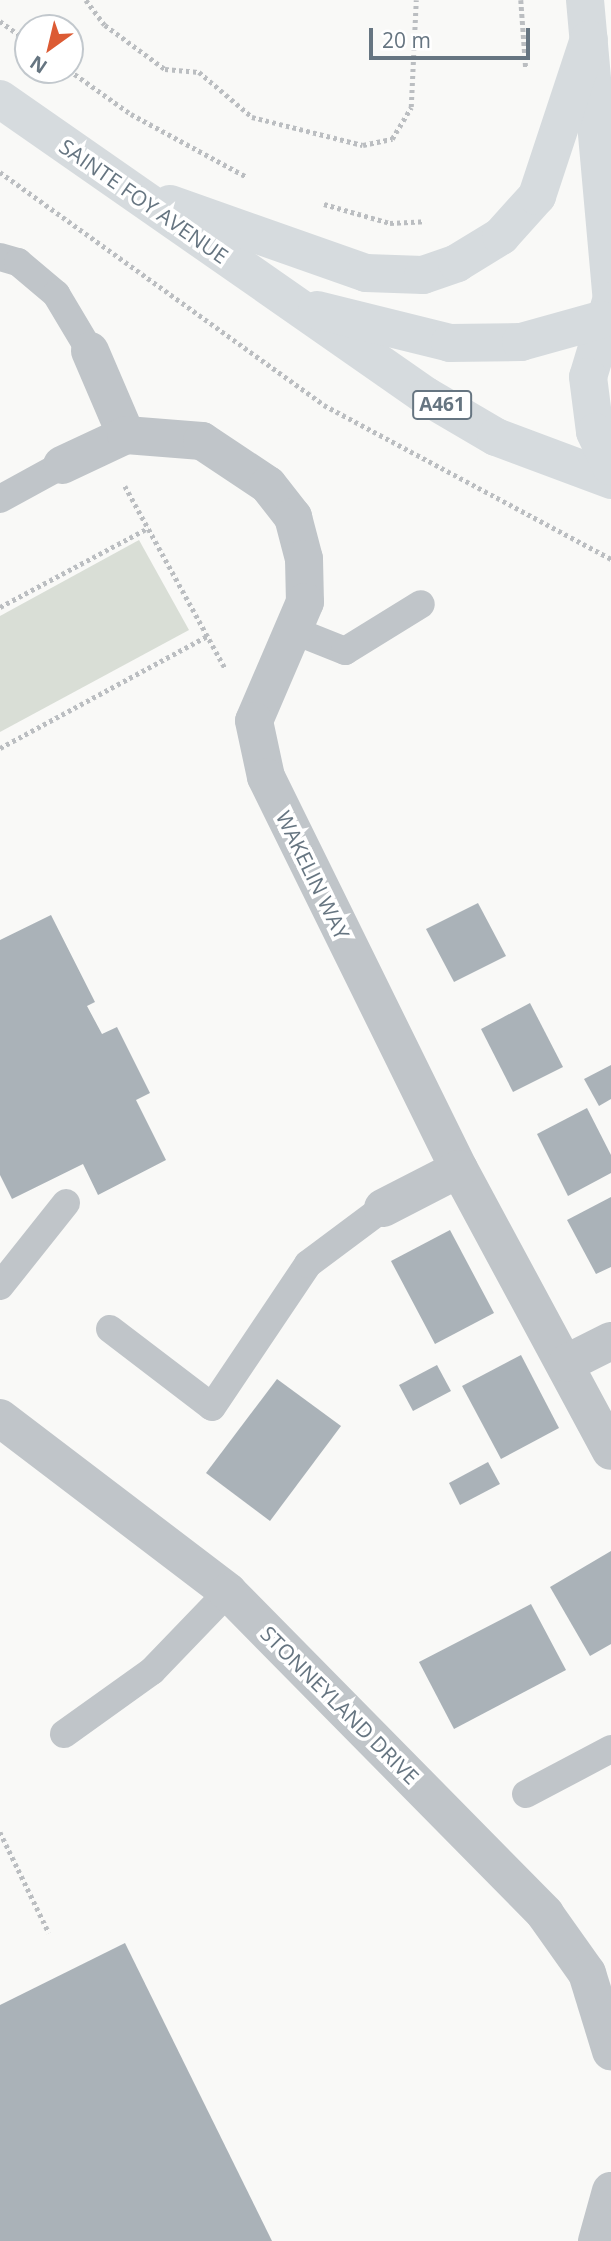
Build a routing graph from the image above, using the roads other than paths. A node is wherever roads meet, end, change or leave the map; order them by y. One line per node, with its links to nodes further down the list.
1 (586, 0): 2 (highway)
2 (589, 39): 4 (highway); 7 (highway)
3 (0, 99): 4 (highway, SAINTE FOY AVENUE / A461)
4 (117, 183): 6 (highway, SAINTE FOY AVENUE / A461)
5 (0, 257): 8 (lane)
6 (288, 303): 7 (highway, SAINTE FOY AVENUE / A461); 12 (highway, SAINTE FOY AVENUE / A461)
7 (607, 305): 11 (highway)
8 (90, 351): 9 (street)
9 (115, 440): 10 (street); 15 (street)
10 (62, 465): 13 (lane)
11 (611, 466)
12 (611, 480)
13 (0, 499)
14 (421, 604): 15 (lane)
15 (295, 631): 16 (street, WAKELIN WAY)
16 (458, 1169): 18 (street); 22 (street, WAKELIN WAY)
17 (65, 1203): 19 (lane)
18 (383, 1208): 20 (lane)
19 (0, 1286)
20 (110, 1329)
21 (611, 1341): 22 (street)
22 (567, 1363): 24 (street, WAKELIN WAY)
23 (0, 1418): 25 (street, STONNEYLAND DRIVE)
24 (611, 1451)
25 (228, 1592): 26 (lane); 29 (street, STONNEYLAND DRIVE)
26 (64, 1734)
27 (611, 1749): 28 (lane)
28 (526, 1794)
29 (611, 2051)
30 (611, 2191): 32 (street)
31 (611, 2234): 32 (street)
32 (599, 2241)

